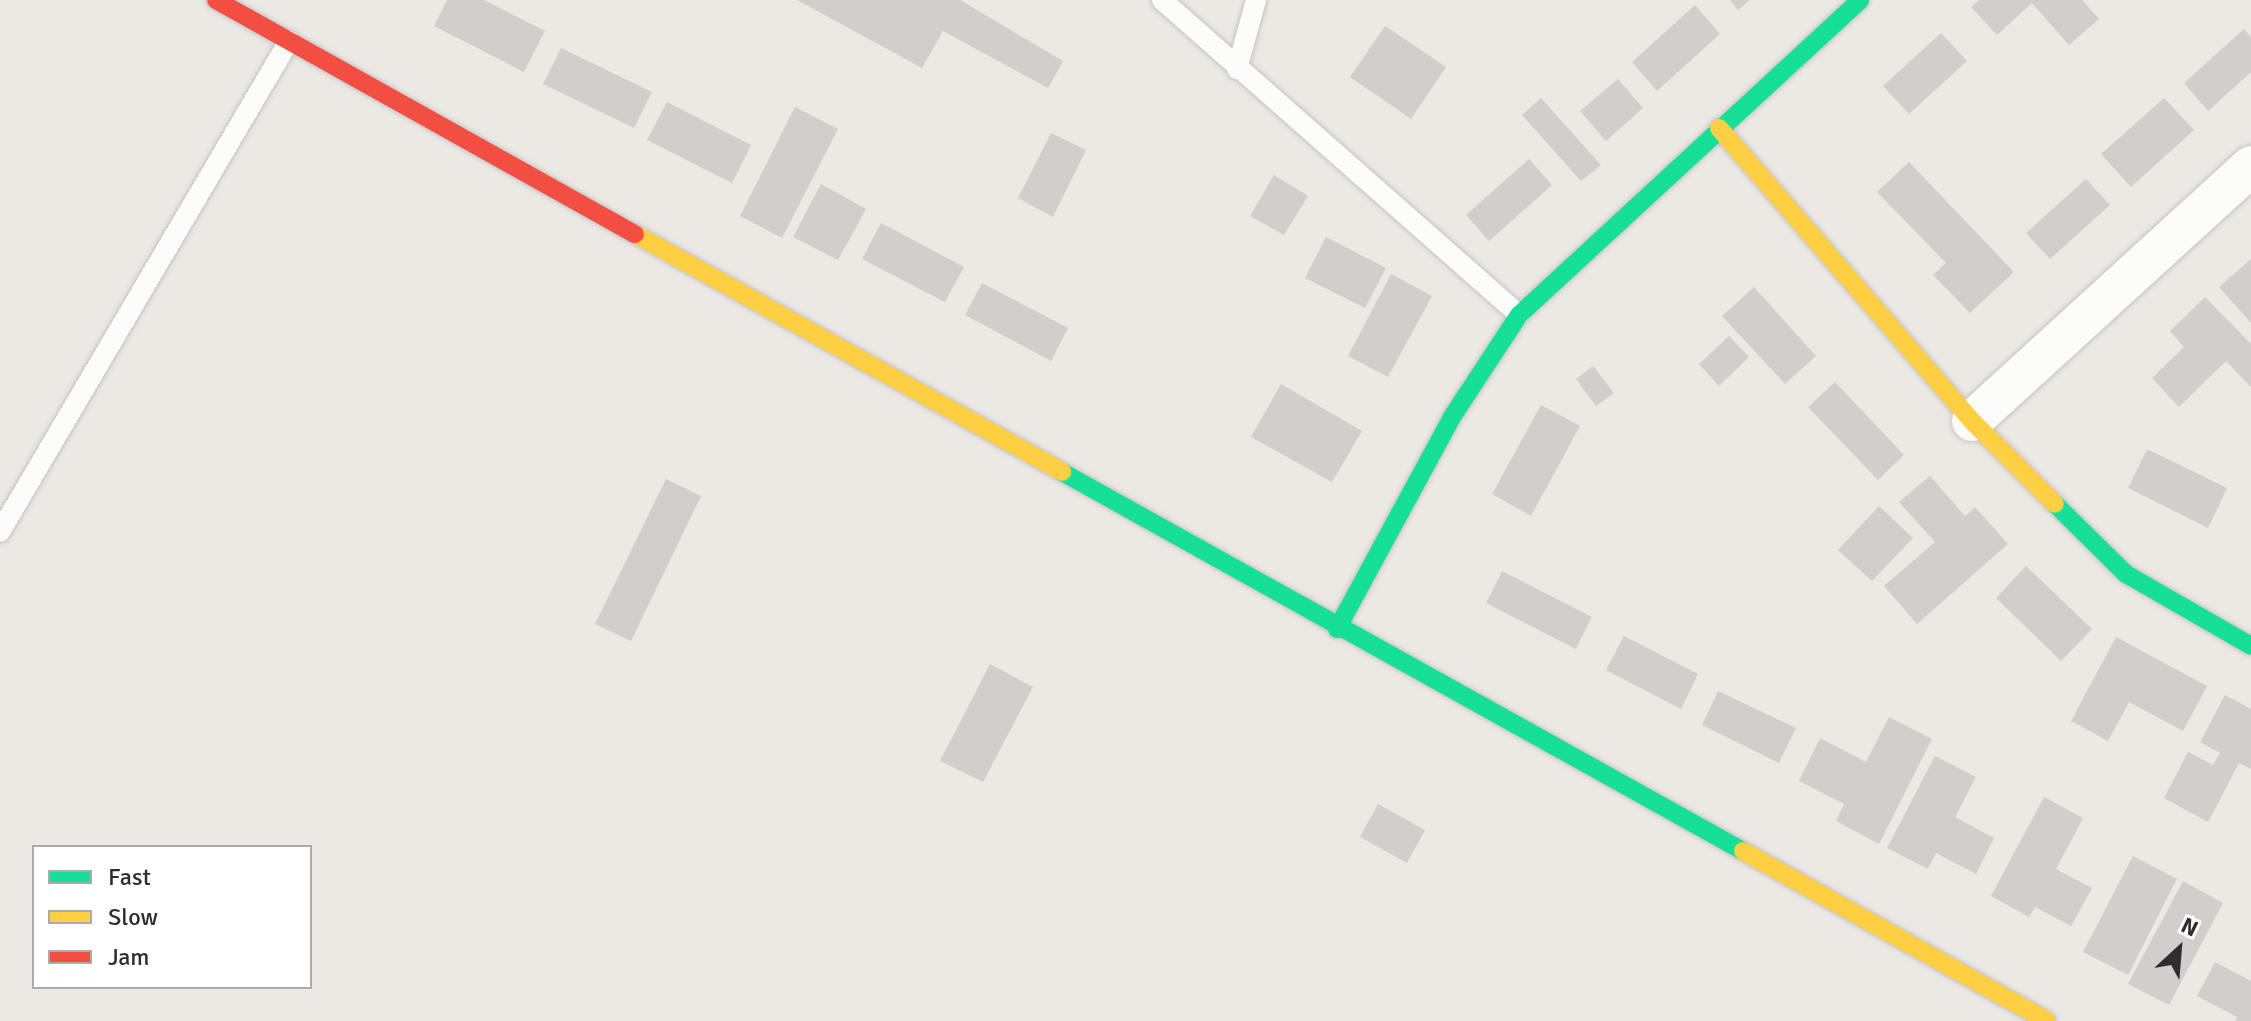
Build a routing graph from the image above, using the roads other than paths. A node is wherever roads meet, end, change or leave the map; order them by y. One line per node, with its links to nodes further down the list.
1 (1162, 0): 6 (lane)
2 (1256, 0): 6 (lane)
3 (1860, 0): 7 (street)
4 (224, 2): 5 (street)
5 (289, 41): 11 (lane); 12 (street)
6 (1237, 69): 9 (lane)
7 (1719, 128): 9 (street); 10 (street)
8 (2251, 166): 10 (street)
9 (1519, 315): 12 (street)
10 (1972, 421): 13 (street)
11 (0, 532)
12 (1337, 629): 14 (street)
13 (2251, 646)
14 (2047, 1021)

